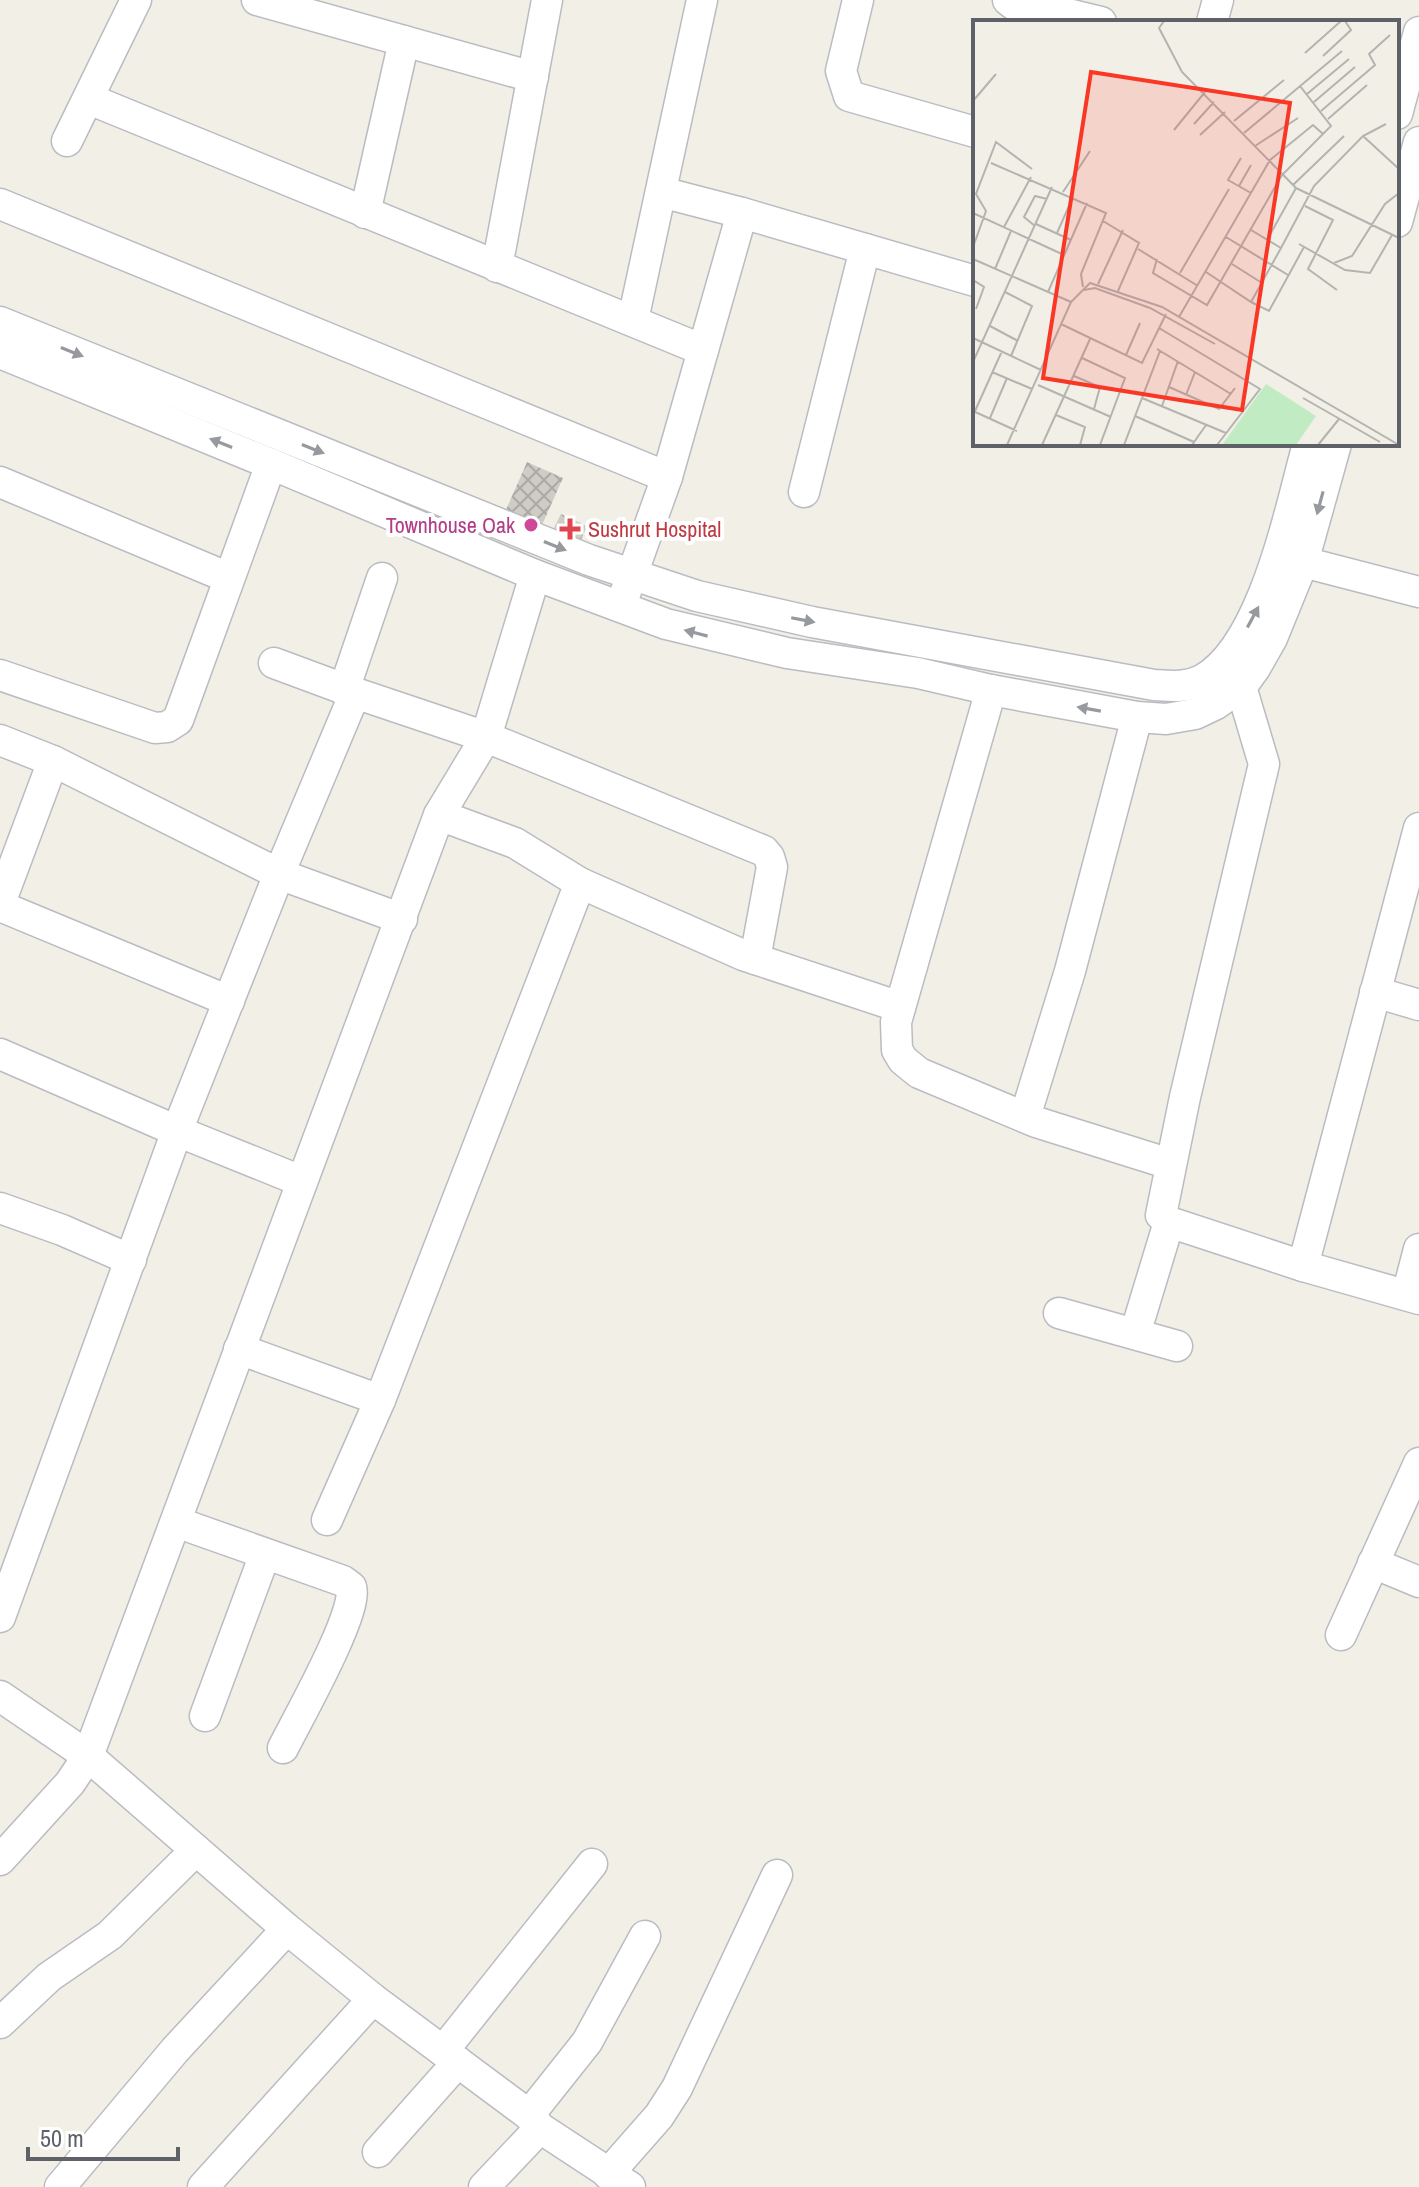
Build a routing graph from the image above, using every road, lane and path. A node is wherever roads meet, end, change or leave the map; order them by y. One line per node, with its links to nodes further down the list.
1 (136, 0): 13 (street)
2 (257, 0): 11 (street)
3 (547, 0): 12 (street)
4 (702, 0): 18 (street)
5 (858, 0): 15 (street)
6 (1008, 0): 8 (street)
7 (1218, 0): 9 (street)
8 (1093, 20)
9 (1213, 20)
10 (1419, 32): 14 (street)
11 (404, 41): 12 (street); 20 (street)
12 (533, 77): 24 (street)
13 (89, 99): 16 (street); 20 (street)
14 (1399, 107)
15 (973, 131)
16 (67, 141)
17 (1419, 142): 22 (street)
18 (661, 192): 21 (street); 26 (street)
19 (0, 204): 33 (street)
20 (365, 213): 24 (street)
21 (742, 213): 23 (street); 28 (street)
22 (1399, 215)
23 (865, 249): 25 (street); 35 (street)
24 (497, 267): 26 (street)
25 (973, 280)
26 (633, 320): 28 (street)
27 (0, 322): 38 (street, one-way to 38)
28 (703, 350): 33 (street)
29 (0, 353): 32 (street, one-way to 29)
30 (1307, 446): 43 (street, one-way to 30)
31 (1335, 446): 36 (street, one-way to 36)
32 (271, 464): 37 (street); 39 (street)
33 (667, 477): 38 (street)
34 (0, 482): 39 (street)
35 (804, 492)
36 (1303, 562): 41 (street); 46 (street)
37 (535, 575): 42 (street); 50 (street)
38 (631, 575): 42 (street); 43 (street, one-way to 43)
39 (229, 578): 45 (street)
40 (382, 578): 48 (street)
41 (1419, 592)
42 (620, 607): 47 (street, one-way to 42)
43 (1230, 654): 46 (street)
44 (274, 663): 48 (street)
45 (0, 675)
46 (1242, 686): 49 (street); 68 (street)
47 (991, 690): 49 (street, one-way to 47); 64 (street)
48 (349, 692): 50 (street); 55 (street)
49 (1137, 717): 66 (street)
50 (486, 737): 53 (street); 60 (street)
51 (0, 740): 52 (street)
52 (53, 761): 55 (street); 58 (street)
53 (439, 815): 56 (street); 59 (street)
54 (1419, 828): 57 (street)
55 (279, 874): 59 (street); 62 (street)
56 (580, 883): 60 (street); 80 (street)
57 (1412, 886): 61 (street)
58 (0, 905): 62 (street)
59 (402, 919): 69 (street)
60 (755, 959): 64 (street)
61 (1375, 992): 63 (street); 74 (street)
62 (229, 1001): 67 (street)
63 (1419, 1005)
64 (900, 1007): 66 (street)
65 (0, 1054): 67 (street)
66 (1025, 1117): 68 (street)
67 (177, 1131): 69 (street); 73 (street)
68 (1170, 1164): 71 (street)
69 (301, 1181): 79 (street)
70 (2, 1216): 73 (street)
71 (1169, 1222): 74 (street); 77 (street)
72 (1419, 1249): 75 (street)
73 (131, 1260): 87 (street)
74 (1303, 1266): 75 (street)
75 (1413, 1297)
76 (1059, 1313): 77 (street)
77 (1135, 1334): 78 (street)
78 (1177, 1346)
79 (239, 1349): 80 (street); 83 (street)
80 (380, 1400): 82 (street)
81 (1419, 1463): 85 (street)
82 (327, 1520)
83 (176, 1522): 84 (street); 92 (street)
84 (265, 1554): 90 (street); 91 (street)
85 (1373, 1563): 86 (street); 88 (street)
86 (1419, 1582)
87 (0, 1617)
88 (1341, 1635)
89 (0, 1696): 92 (street)
90 (205, 1716)
91 (283, 1748)
92 (88, 1756): 93 (street); 94 (street)
93 (196, 1850): 97 (street); 100 (street)
94 (0, 1860)
95 (592, 1864): 101 (street)
96 (777, 1875): 104 (street)
97 (287, 1929): 99 (street); 105 (street)
98 (645, 1936): 102 (street)
99 (373, 1999): 101 (street); 106 (street)
100 (0, 2023)
101 (450, 2057): 102 (street); 103 (street)
102 (535, 2121): 104 (street); 107 (street)
103 (378, 2152)
104 (619, 2180)
105 (60, 2187)
106 (203, 2187)
107 (484, 2187)

